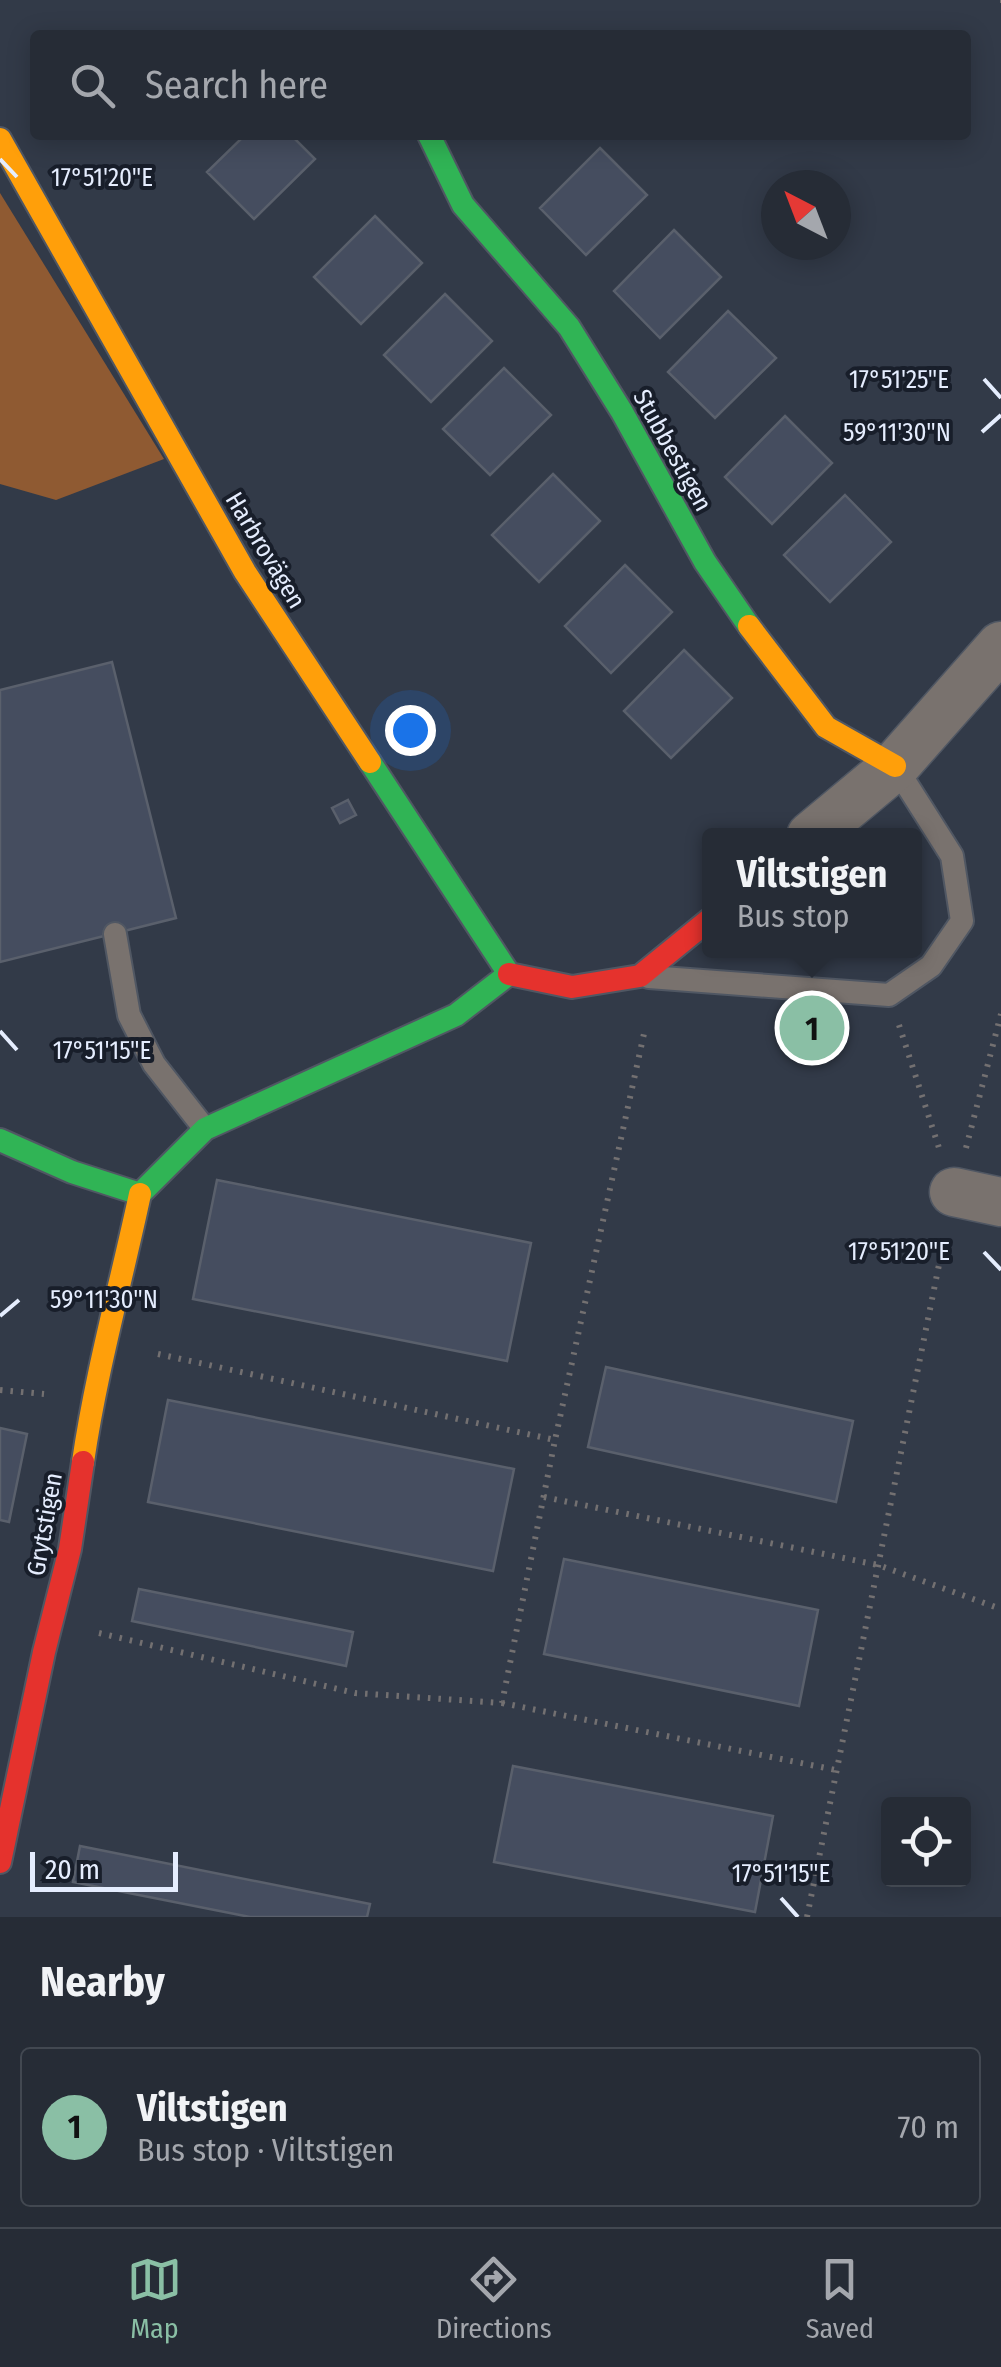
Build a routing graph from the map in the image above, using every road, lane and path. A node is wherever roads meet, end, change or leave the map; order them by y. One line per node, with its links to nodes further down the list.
1 (0, 139): 8 (street, Harbrovägen)
2 (430, 140): 4 (street, Stubbestigen)
3 (1001, 646): 4 (street)
4 (895, 766): 5 (street); 10 (lane)
5 (821, 828)
6 (702, 926): 9 (street)
7 (115, 934): 12 (lane)
8 (510, 974): 9 (street); 12 (street)
9 (640, 976): 10 (lane); 18 (path)
10 (889, 995): 14 (path)
11 (1001, 1014): 14 (path)
12 (205, 1129): 15 (street)
13 (0, 1140): 15 (street)
14 (954, 1192): 16 (street); 20 (path)
15 (140, 1194): 17 (street, Grytstigen)
16 (1001, 1202)
17 (108, 1343): 18 (path); 22 (street, Grytstigen)
18 (556, 1440): 19 (path)
19 (544, 1497): 20 (path); 23 (path)
20 (878, 1565): 21 (path); 24 (path)
21 (1001, 1609)
22 (53, 1622): 23 (path); 25 (street, Grytstigen)
23 (502, 1703): 24 (path)
24 (836, 1770): 26 (path)
25 (0, 1862)
26 (806, 1917)

